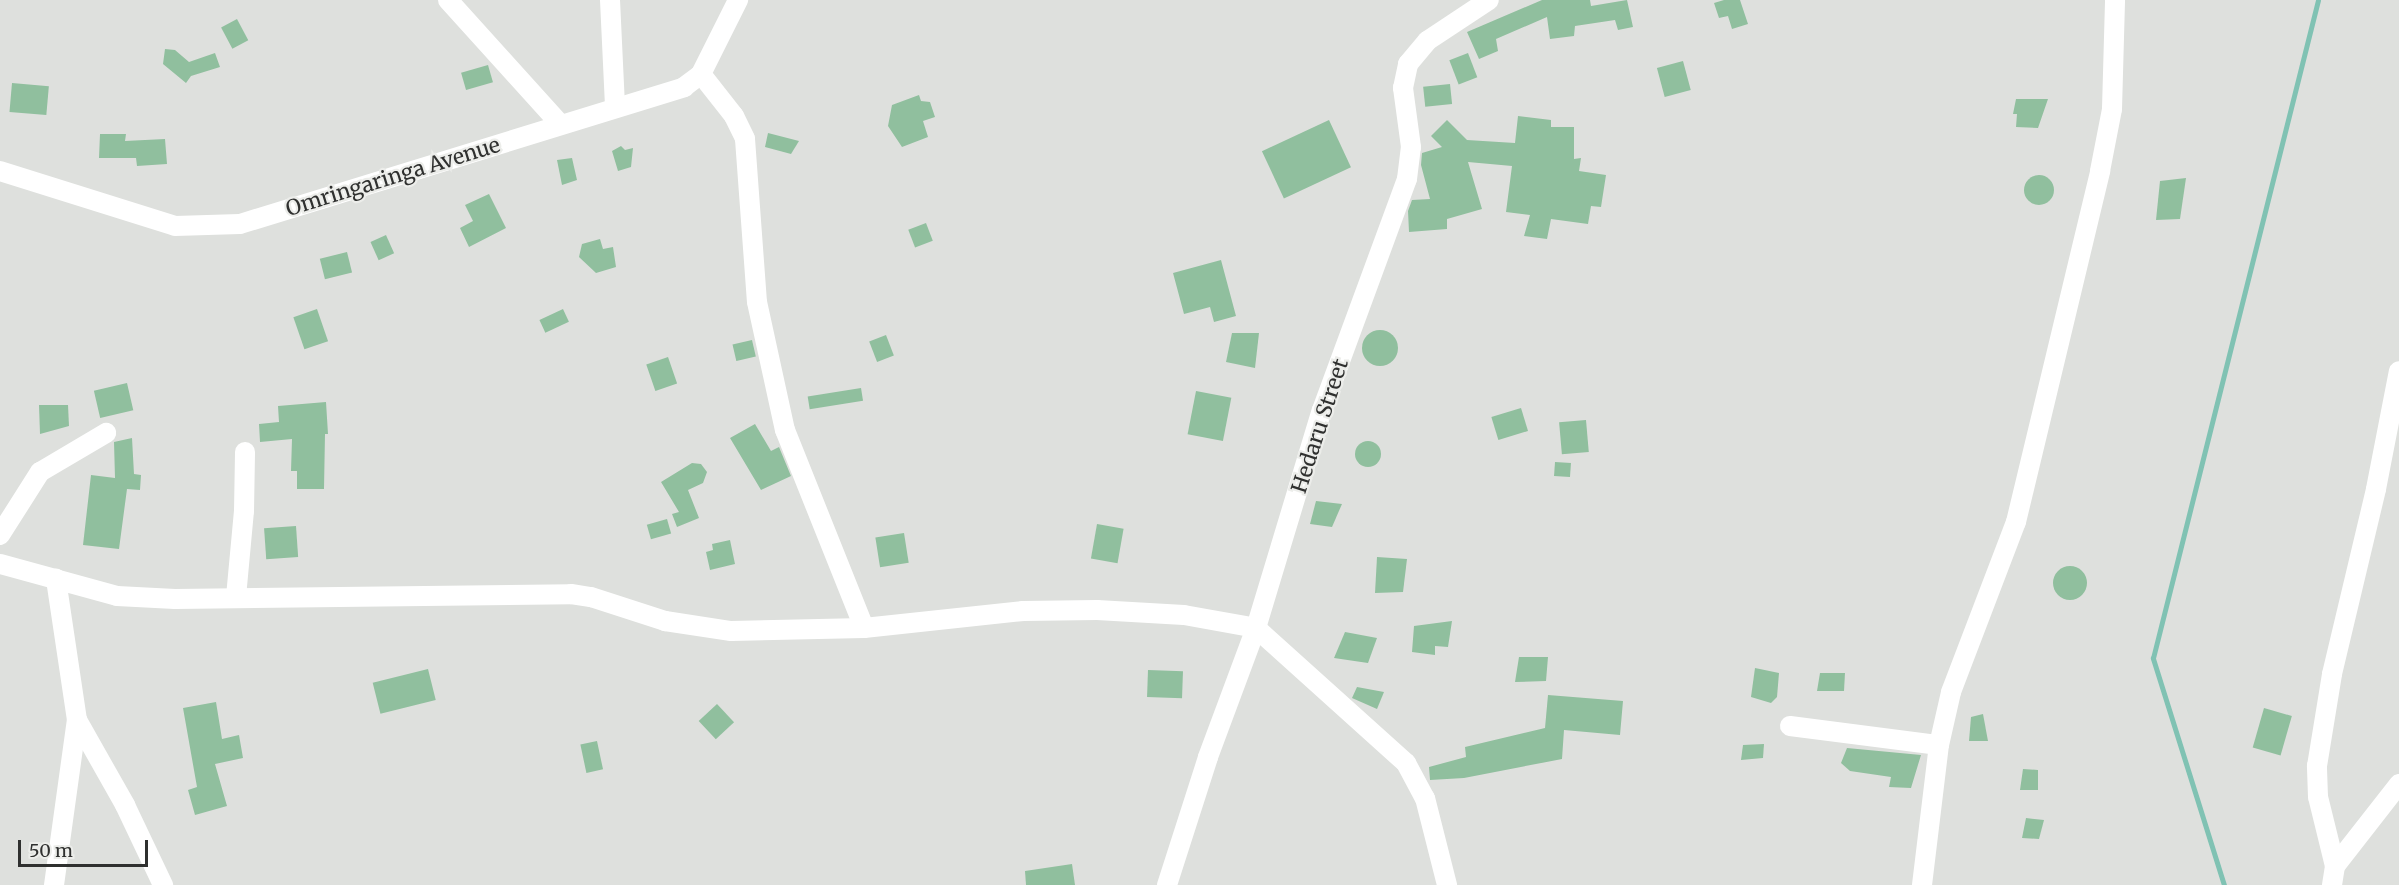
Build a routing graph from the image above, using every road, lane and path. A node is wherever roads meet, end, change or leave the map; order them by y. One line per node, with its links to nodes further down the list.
1 (448, 0): 8 (street)
2 (610, 0): 7 (street)
3 (738, 0): 6 (street)
4 (1489, 0): 18 (street, Hedaru Street)
5 (2115, 0): 21 (street)
6 (701, 74): 7 (street, Omringaringa Avenue); 17 (street)
7 (615, 108): 8 (street, Omringaringa Avenue)
8 (560, 124): 9 (street, Omringaringa Avenue)
9 (0, 171)
10 (2399, 371): 23 (street)
11 (106, 433): 13 (street)
12 (245, 452): 16 (street)
13 (0, 535)
14 (0, 564): 15 (street)
15 (56, 579): 16 (street); 19 (street)
16 (236, 597): 17 (street)
17 (864, 628): 18 (street)
18 (1256, 628): 26 (street, Hedaru Street); 27 (street)
19 (77, 720): 24 (street); 25 (street)
20 (1790, 726): 21 (street)
21 (1939, 745): 28 (street)
22 (2399, 784): 23 (street)
23 (2333, 875)
24 (54, 885)
25 (163, 885)
26 (1167, 885)
27 (1447, 885)
28 (1922, 885)

